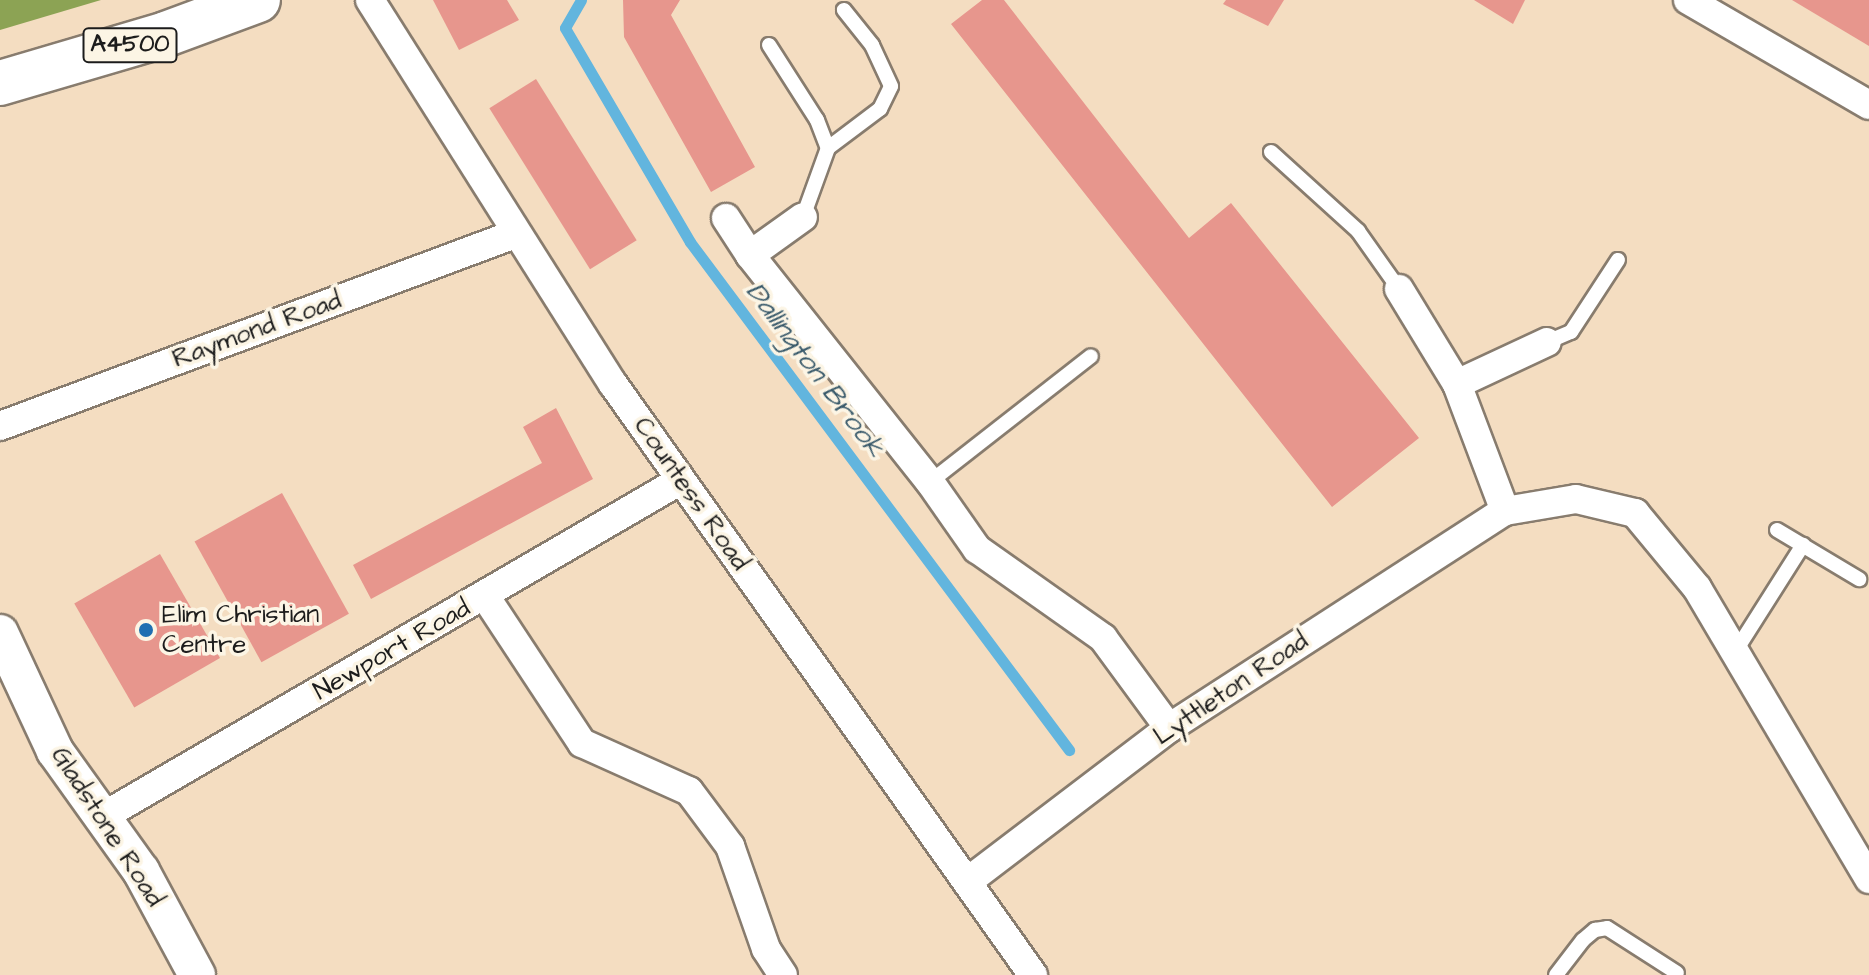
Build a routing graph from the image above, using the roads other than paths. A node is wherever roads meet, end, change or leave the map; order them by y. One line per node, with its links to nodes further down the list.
1 (258, 0): 6 (main road, A4500)
2 (370, 0): 12 (street, Countess Road)
3 (1688, 0): 7 (street)
4 (844, 10): 8 (lane)
5 (769, 45): 8 (lane)
6 (0, 83)
7 (1869, 105)
8 (828, 148): 10 (lane)
9 (1271, 152): 15 (lane)
10 (803, 217): 13 (street)
11 (726, 218): 13 (street)
12 (515, 234): 19 (street, Raymond Road); 20 (street, Countess Road)
13 (750, 255): 21 (street)
14 (1618, 260): 16 (lane)
15 (1399, 289): 18 (street)
16 (1547, 342): 18 (street)
17 (1091, 356): 21 (lane)
18 (1457, 384): 22 (street)
19 (0, 426)
20 (681, 480): 26 (street, Newport Road); 32 (street, Countess Road)
21 (930, 482): 29 (street)
22 (1505, 511): 28 (street, Lyttleton Road); 29 (street, Lyttleton Road)
23 (1777, 530): 24 (lane)
24 (1803, 545): 25 (lane); 28 (lane)
25 (1859, 579)
26 (485, 596): 30 (street, Newport Road); 35 (street)
27 (0, 633): 30 (street, Gladstone Road)
28 (1735, 652): 31 (street, Lyttleton Road)
29 (1169, 728): 32 (street, Lyttleton Road)
30 (102, 817): 34 (street, Gladstone Road)
31 (1869, 879)
32 (967, 882): 36 (street, Countess Road)
33 (1677, 973): 37 (lane)
34 (197, 975)
35 (783, 975)
36 (1033, 975)
37 (1556, 975)

